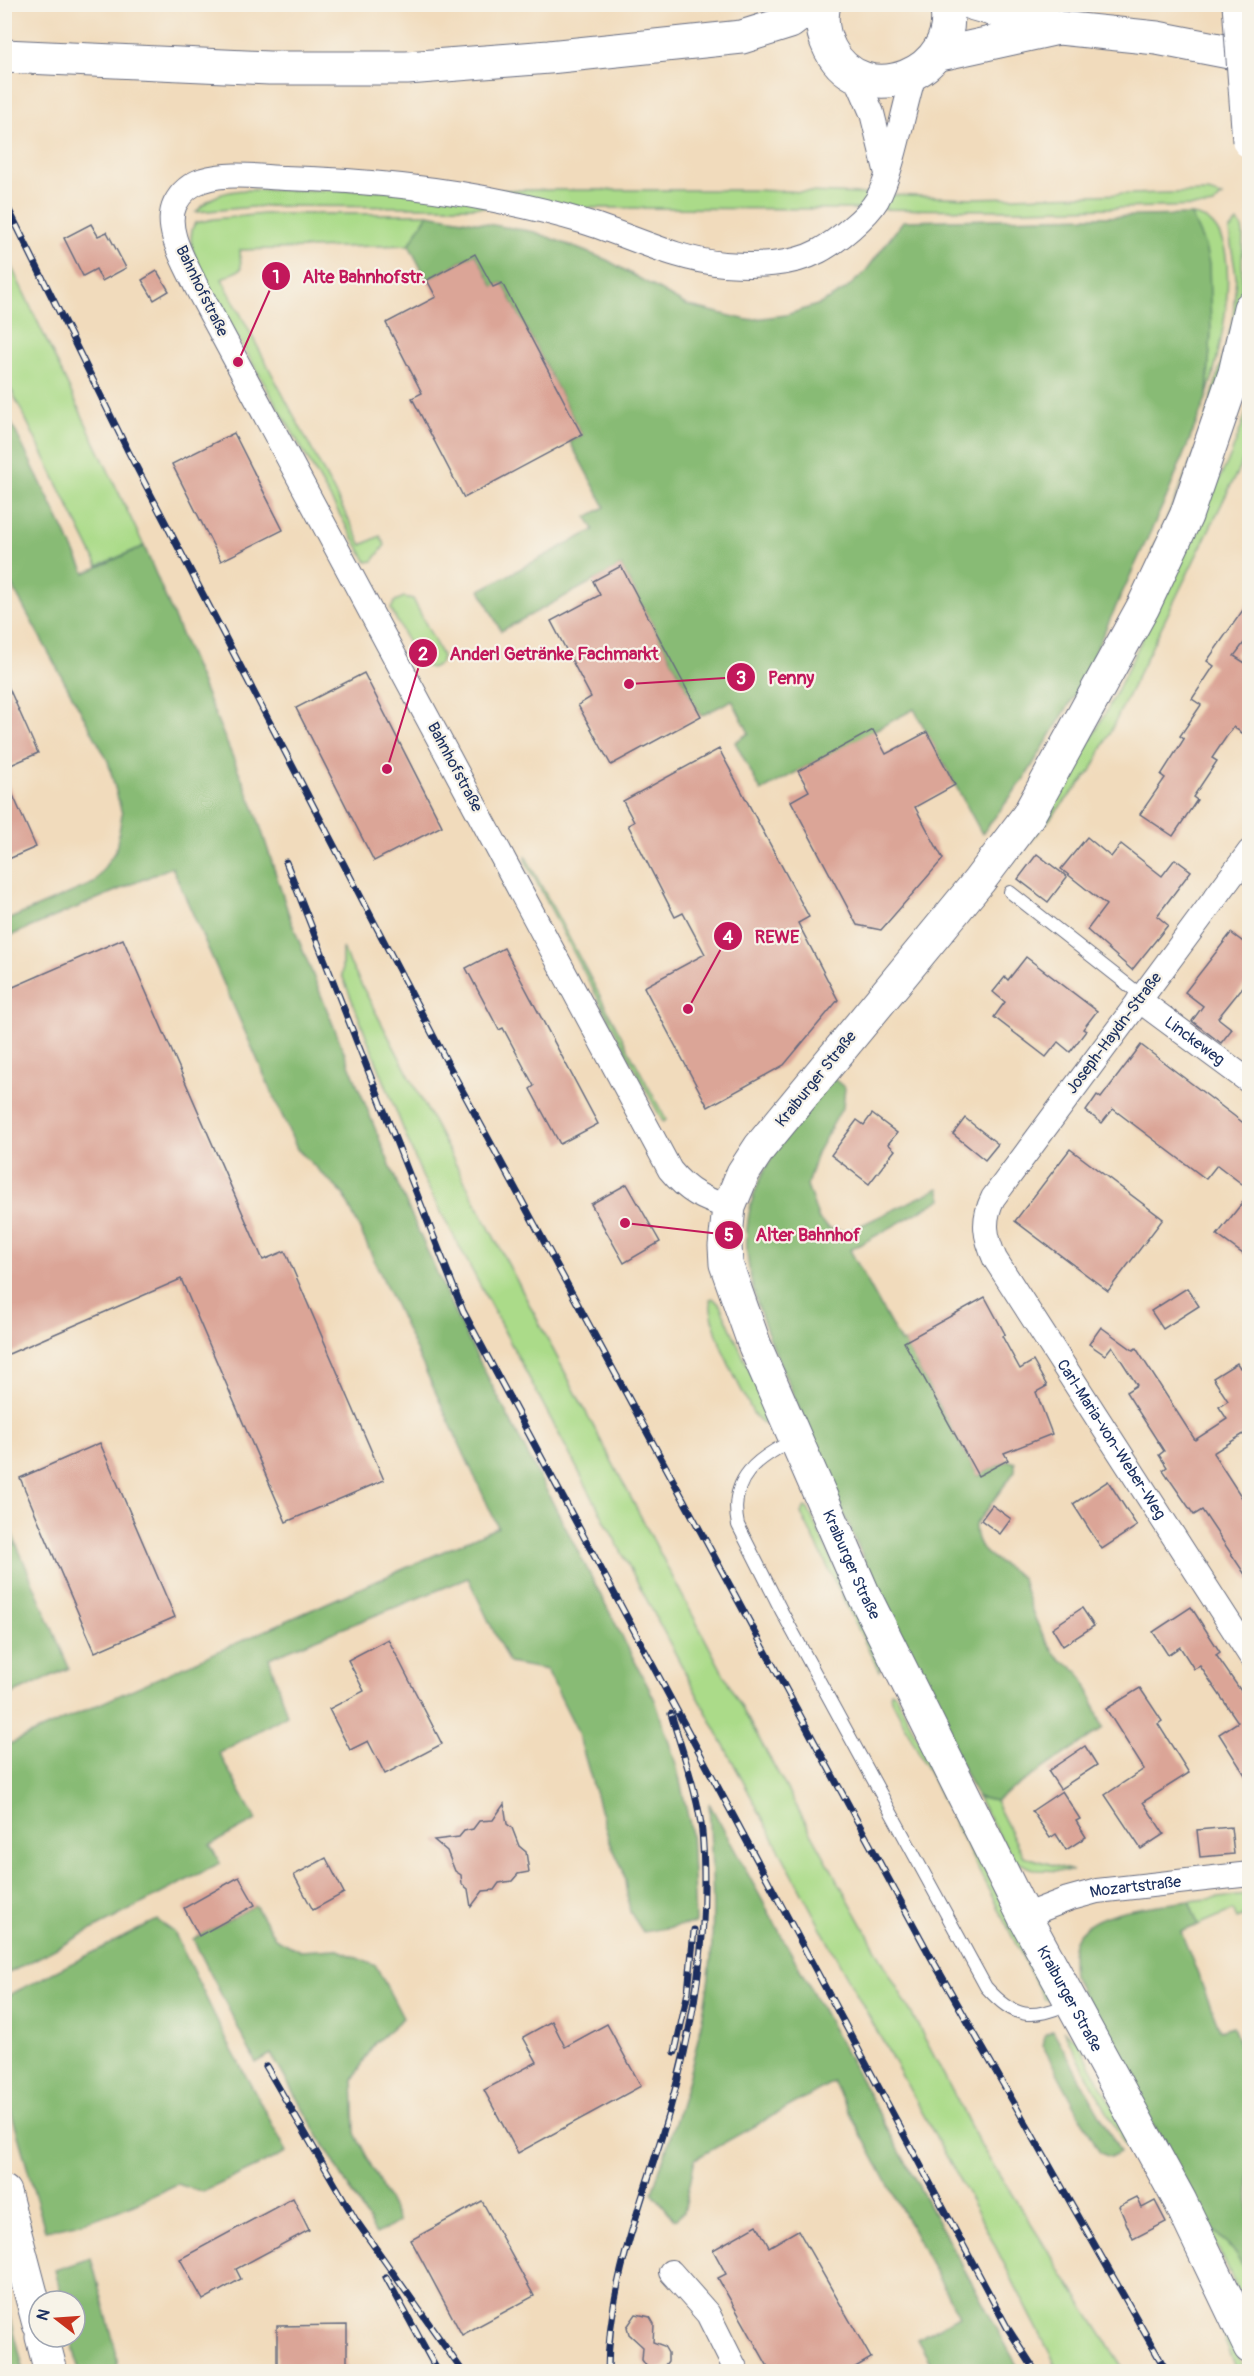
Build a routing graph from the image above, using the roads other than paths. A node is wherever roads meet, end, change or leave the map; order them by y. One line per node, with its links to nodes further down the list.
1 (814, 4): 7 (main road)
2 (824, 4): 10 (main road)
3 (946, 4): 11 (main road)
4 (974, 4): 6 (main road)
5 (1239, 4): 12 (main road, bridge)
6 (1059, 28): 9 (main road); 11 (main road)
7 (742, 37): 8 (main road); 10 (main road)
8 (4, 56)
9 (1250, 56)
10 (844, 64): 11 (main road); 13 (street)
11 (925, 65): 13 (street)
12 (1250, 141)
13 (887, 172): 19 (street, Bahnhofstraße)
14 (1250, 308): 19 (main road, Kraiburger Straße)
15 (1250, 851): 17 (street, Joseph-Haydn-Straße)
16 (1010, 892): 17 (lane)
17 (1140, 998): 18 (street, Linckeweg); 20 (street, Joseph-Haydn-Straße)
18 (1250, 1082)
19 (729, 1207): 21 (main road, Kraiburger Straße)
20 (985, 1219): 22 (street, Carl-Maria-von-Weber-Weg)
21 (795, 1439): 24 (main road, Kraiburger Straße); 25 (lane)
22 (1250, 1655)
23 (1250, 1874): 24 (street, Mozartstraße)
24 (1024, 1916): 25 (main road, Kraiburger Straße)
25 (1071, 2004): 29 (main road, Kraiburger Straße)
26 (4, 2192): 28 (main road)
27 (671, 2272): 32 (street)
28 (30, 2289)
29 (1250, 2347)
30 (45, 2349): 31 (main road)
31 (51, 2372)
32 (737, 2372)

